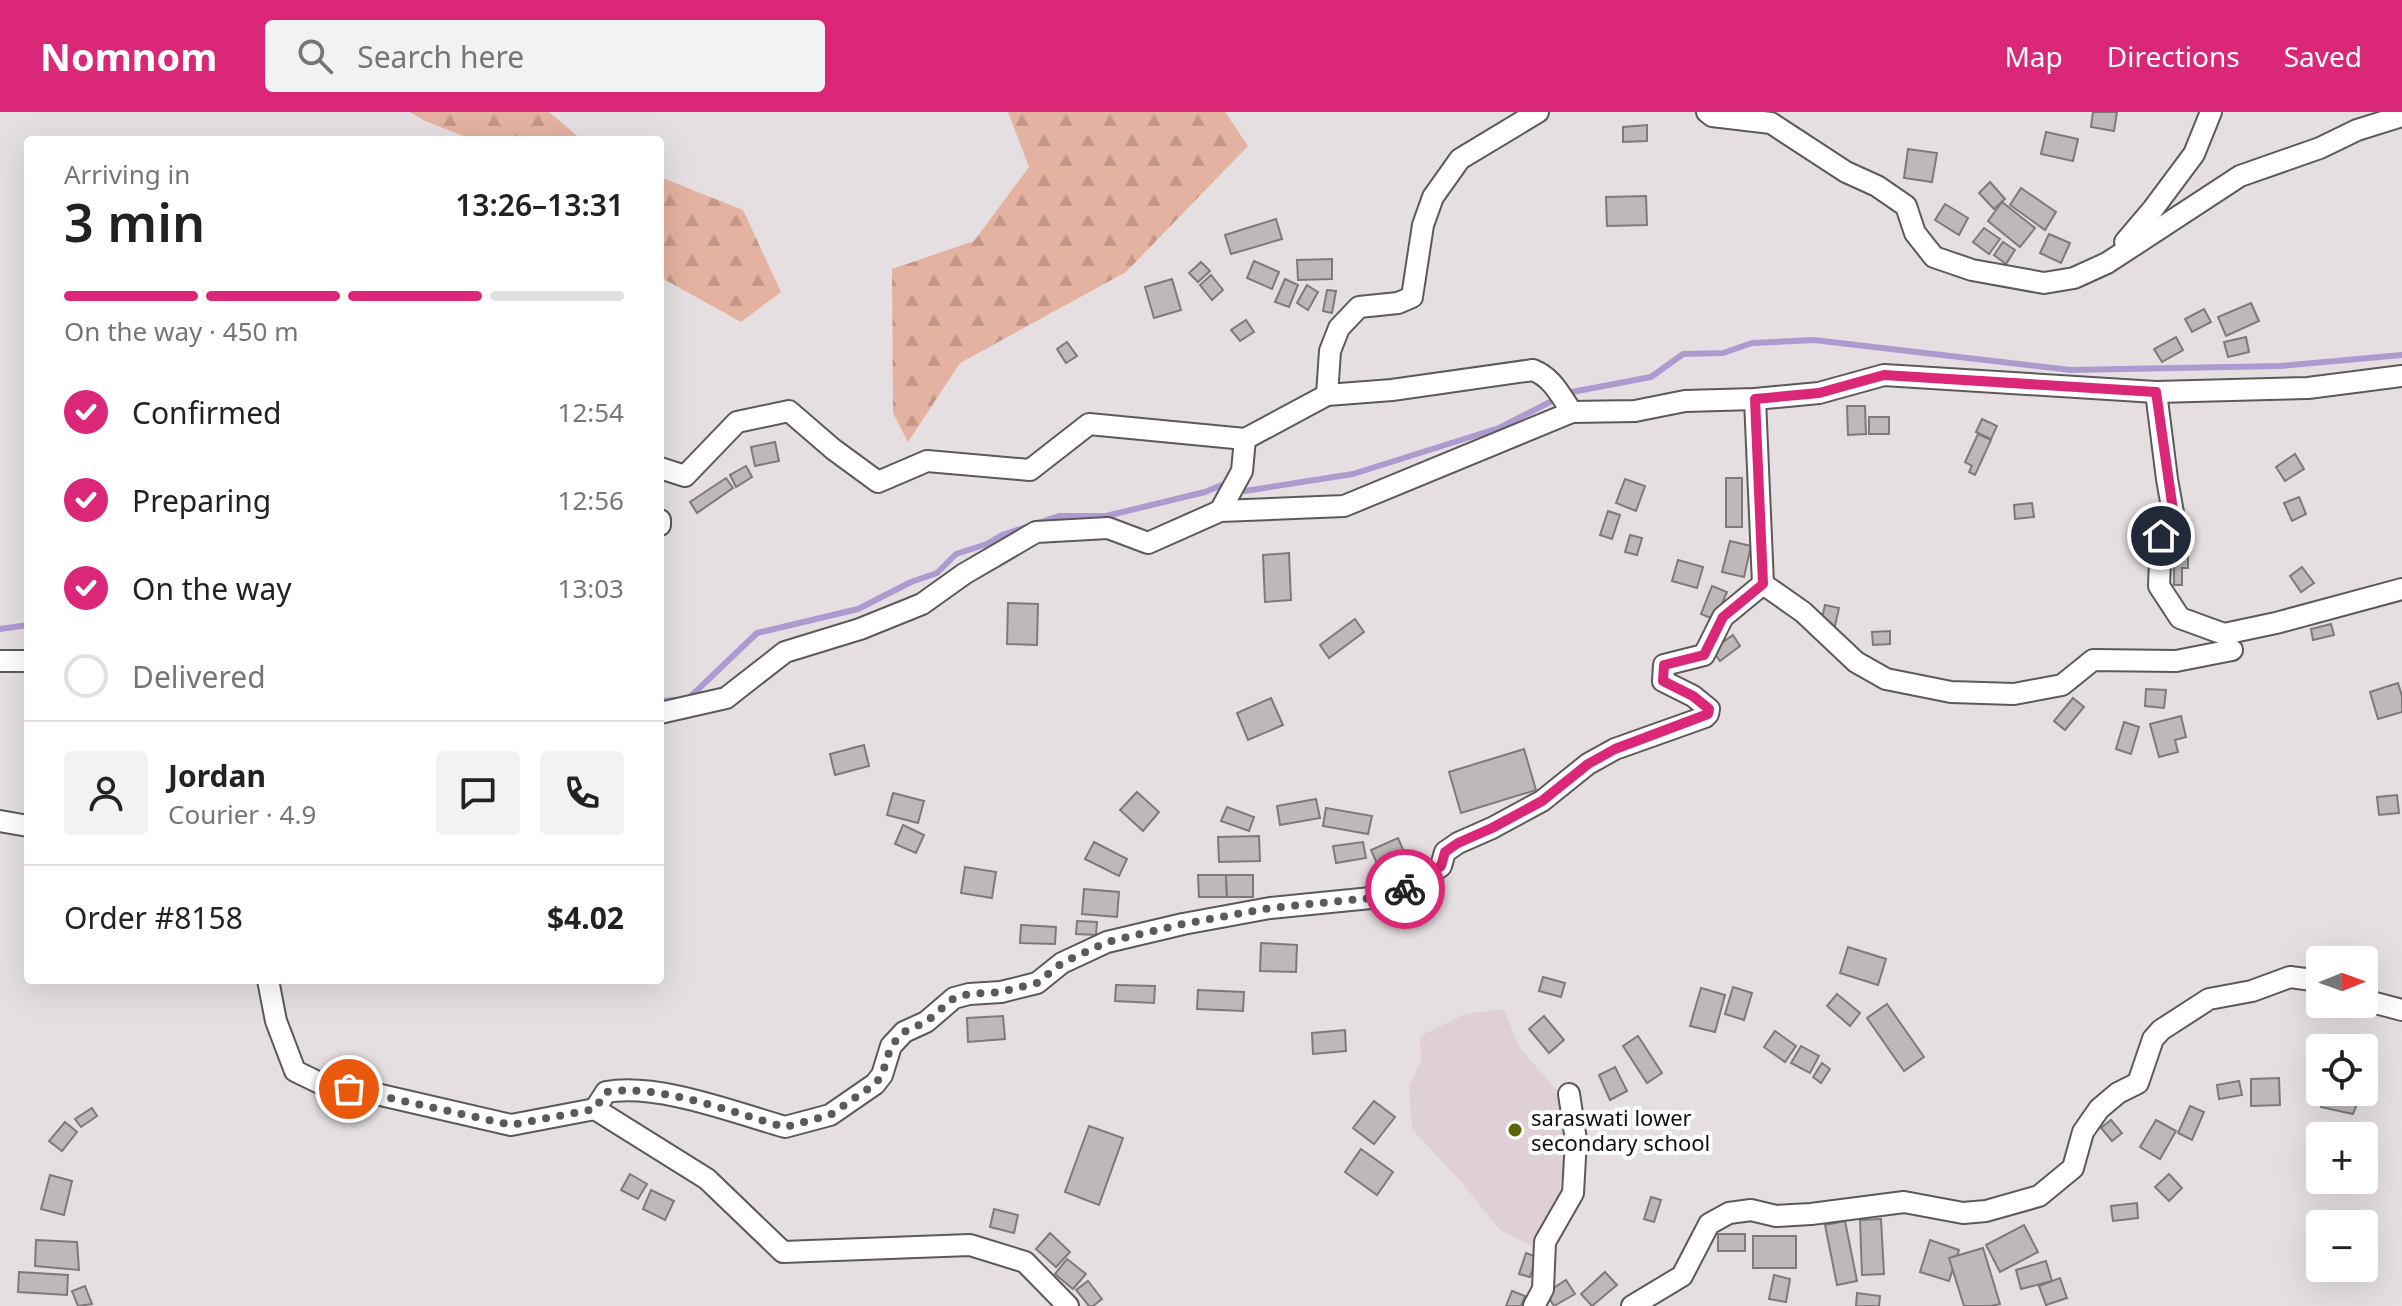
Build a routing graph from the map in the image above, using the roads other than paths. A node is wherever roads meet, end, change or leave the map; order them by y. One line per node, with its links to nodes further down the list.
1 (1538, 112): 8 (street)
2 (1707, 112): 5 (street)
3 (2211, 112): 5 (street)
4 (2402, 116): 5 (street)
5 (2107, 263)
6 (2402, 376): 7 (street)
7 (2156, 392): 9 (street); 15 (street)
8 (1327, 395): 10 (street); 11 (street)
9 (1755, 399): 10 (street); 14 (street)
10 (1572, 412): 13 (street)
11 (1245, 439): 12 (street); 13 (street)
12 (664, 469)
13 (1220, 511): 19 (street)
14 (1763, 584): 16 (street); 27 (street)
15 (2402, 589)
16 (2232, 650)
17 (0, 661): 18 (street)
18 (24, 661)
19 (664, 712)
20 (0, 821): 21 (street)
21 (24, 825)
22 (2306, 979): 30 (street)
23 (269, 984): 27 (street)
24 (2378, 1004): 25 (street)
25 (2402, 1010)
26 (1569, 1094): 29 (street)
27 (595, 1109): 28 (street)
28 (1068, 1306)
29 (1534, 1306)
30 (1632, 1306)

